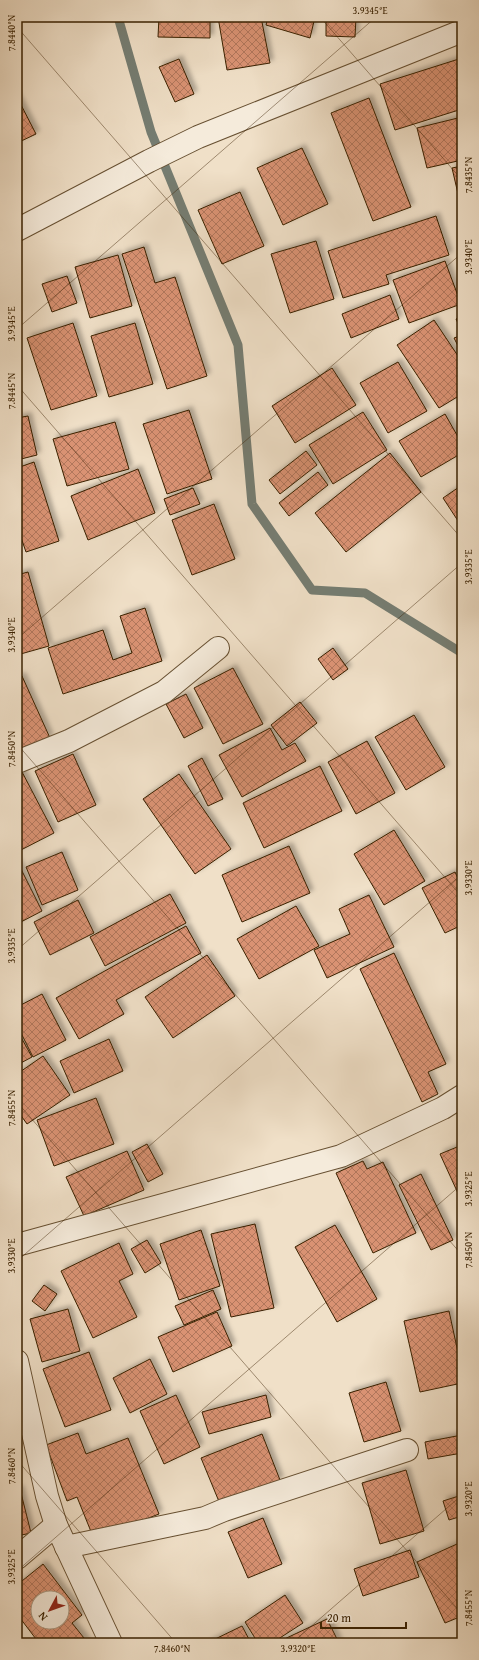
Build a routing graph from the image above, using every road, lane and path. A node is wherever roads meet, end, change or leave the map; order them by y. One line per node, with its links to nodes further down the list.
1 (462, 31): 2 (street)
2 (17, 230)
3 (218, 648): 4 (street)
4 (17, 762)
5 (462, 1096): 6 (street)
6 (17, 1245)
7 (17, 1361): 9 (street)
8 (407, 1450): 10 (street)
9 (56, 1525): 10 (street); 11 (street)
10 (66, 1547): 12 (street)
11 (17, 1558)
12 (111, 1643)

